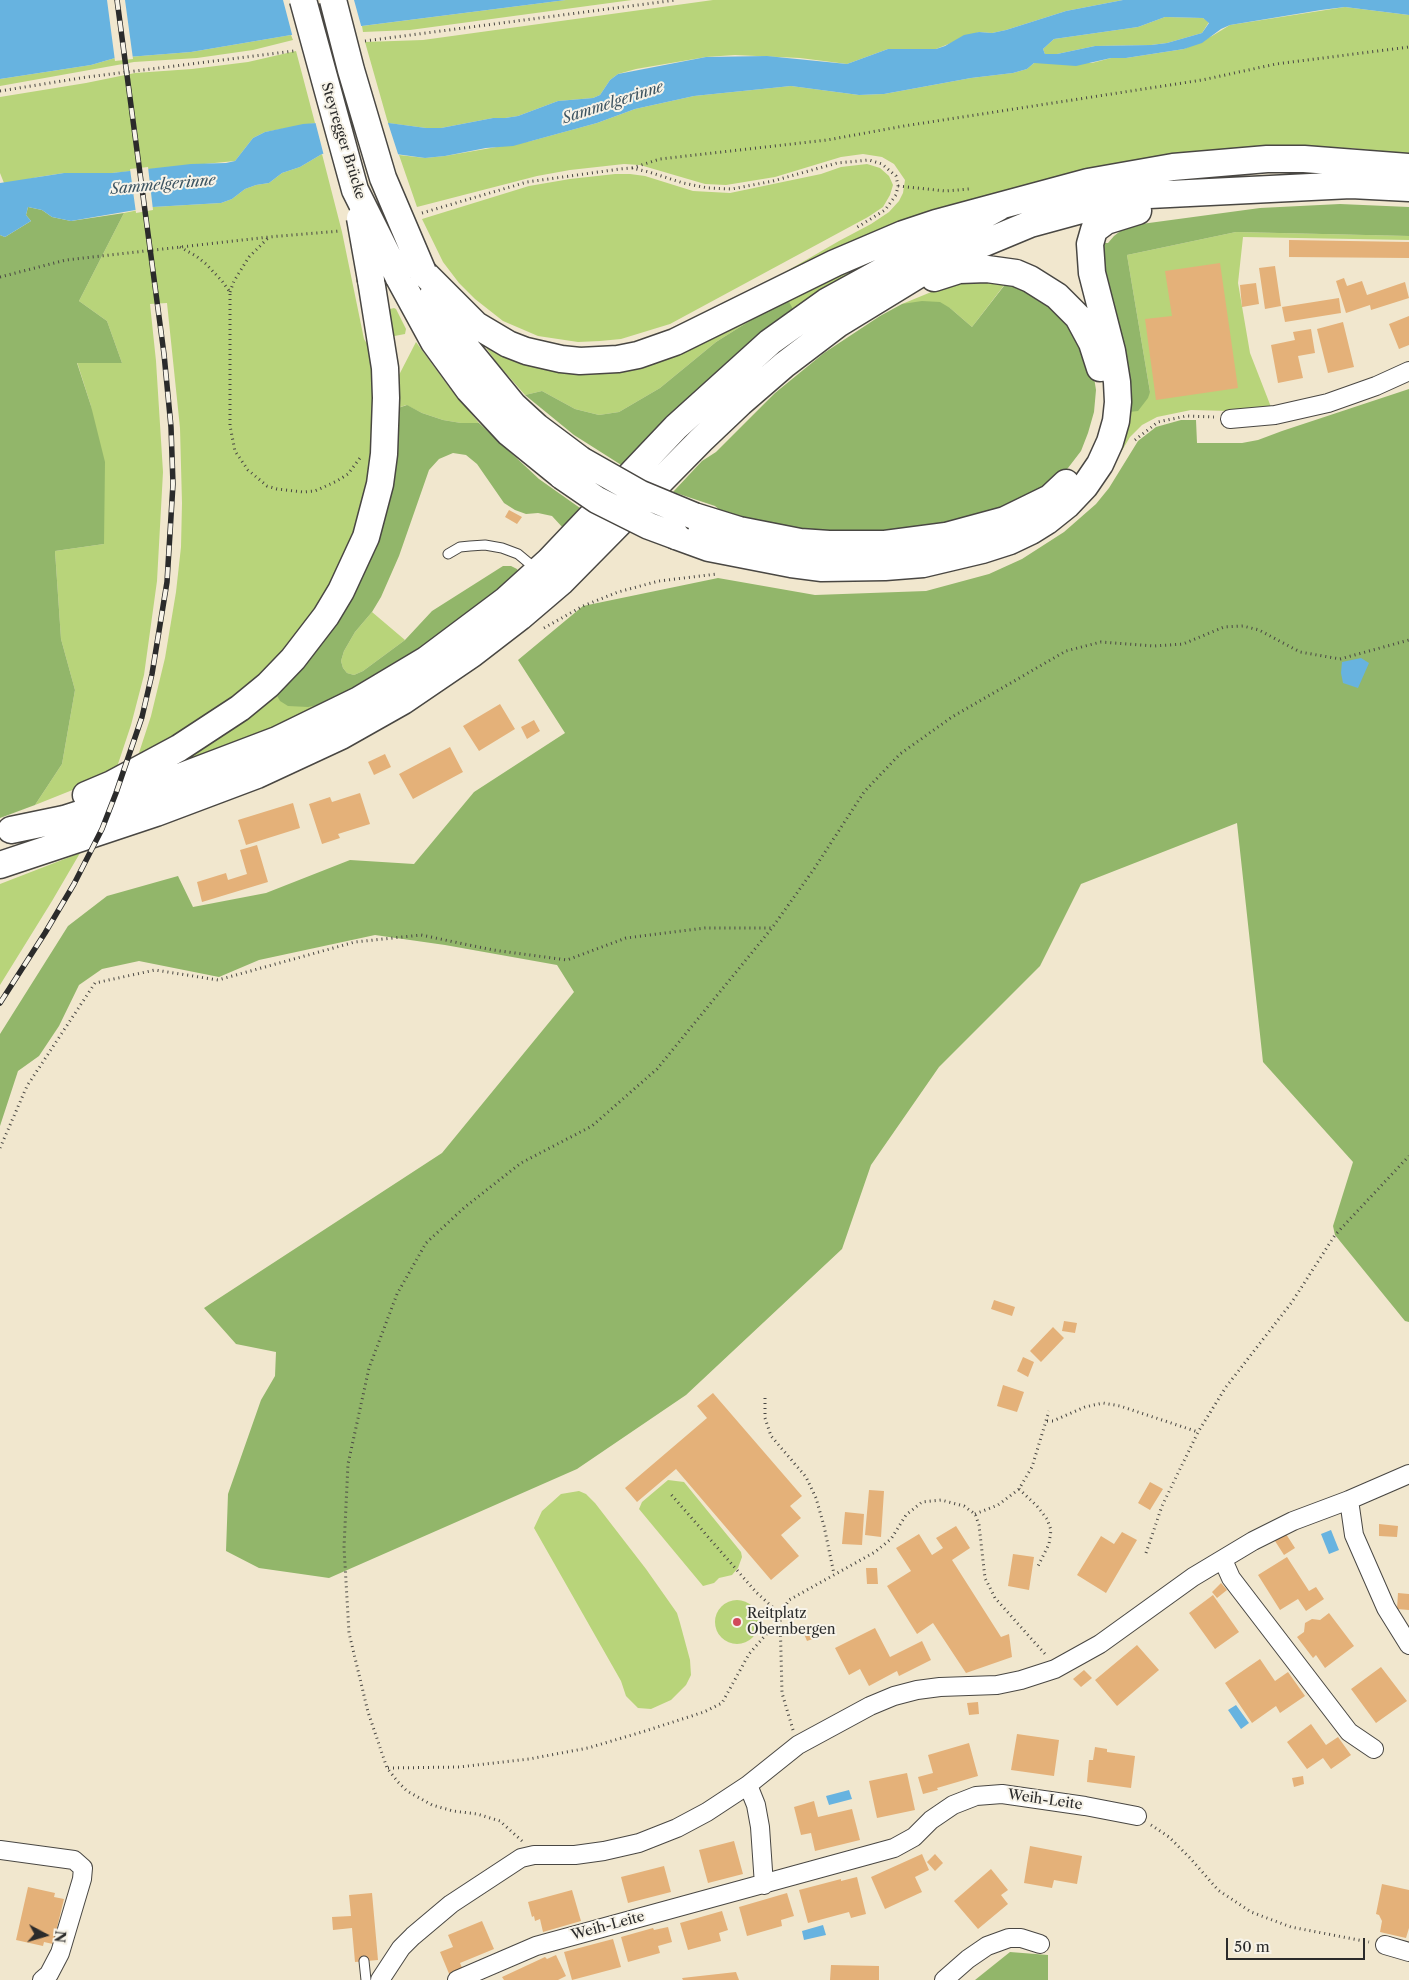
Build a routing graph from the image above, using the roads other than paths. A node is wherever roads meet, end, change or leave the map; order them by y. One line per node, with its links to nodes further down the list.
1 (303, 0): 5 (main road, Steyregger Brücke, bridge)
2 (333, 0): 8 (main road, Steyregger Brücke, bridge)
3 (1409, 167): 7 (main road)
4 (1409, 188): 6 (main road)
5 (355, 190): 8 (main road, Steyregger Brücke, bridge); 15 (main road, bridge)
6 (1214, 193): 9 (main road); 12 (main road, bridge)
7 (999, 207): 8 (main road); 14 (main road)
8 (410, 274): 12 (main road)
9 (880, 299): 12 (main road, bridge); 16 (main road)
10 (1409, 371): 11 (street)
11 (1230, 418)
12 (571, 468)
13 (448, 554): 14 (lane)
14 (538, 571): 15 (main road)
15 (5, 832)
16 (0, 865)
17 (1409, 1474): 18 (street)
18 (1349, 1500): 19 (street); 20 (street)
19 (1223, 1560): 21 (street); 22 (street)
20 (1409, 1645)
21 (1374, 1749)
22 (748, 1785): 25 (street); 32 (street)
23 (1137, 1816): 25 (street, Weih-Leite)
24 (0, 1850): 30 (street)
25 (764, 1885): 33 (street, Weih-Leite)
26 (1040, 1944): 34 (street)
27 (1385, 1945): 28 (street)
28 (1409, 1952)
29 (364, 1961): 31 (lane)
30 (42, 1975)
31 (366, 1980)
32 (380, 1980)
33 (457, 1980)
34 (944, 1980)

